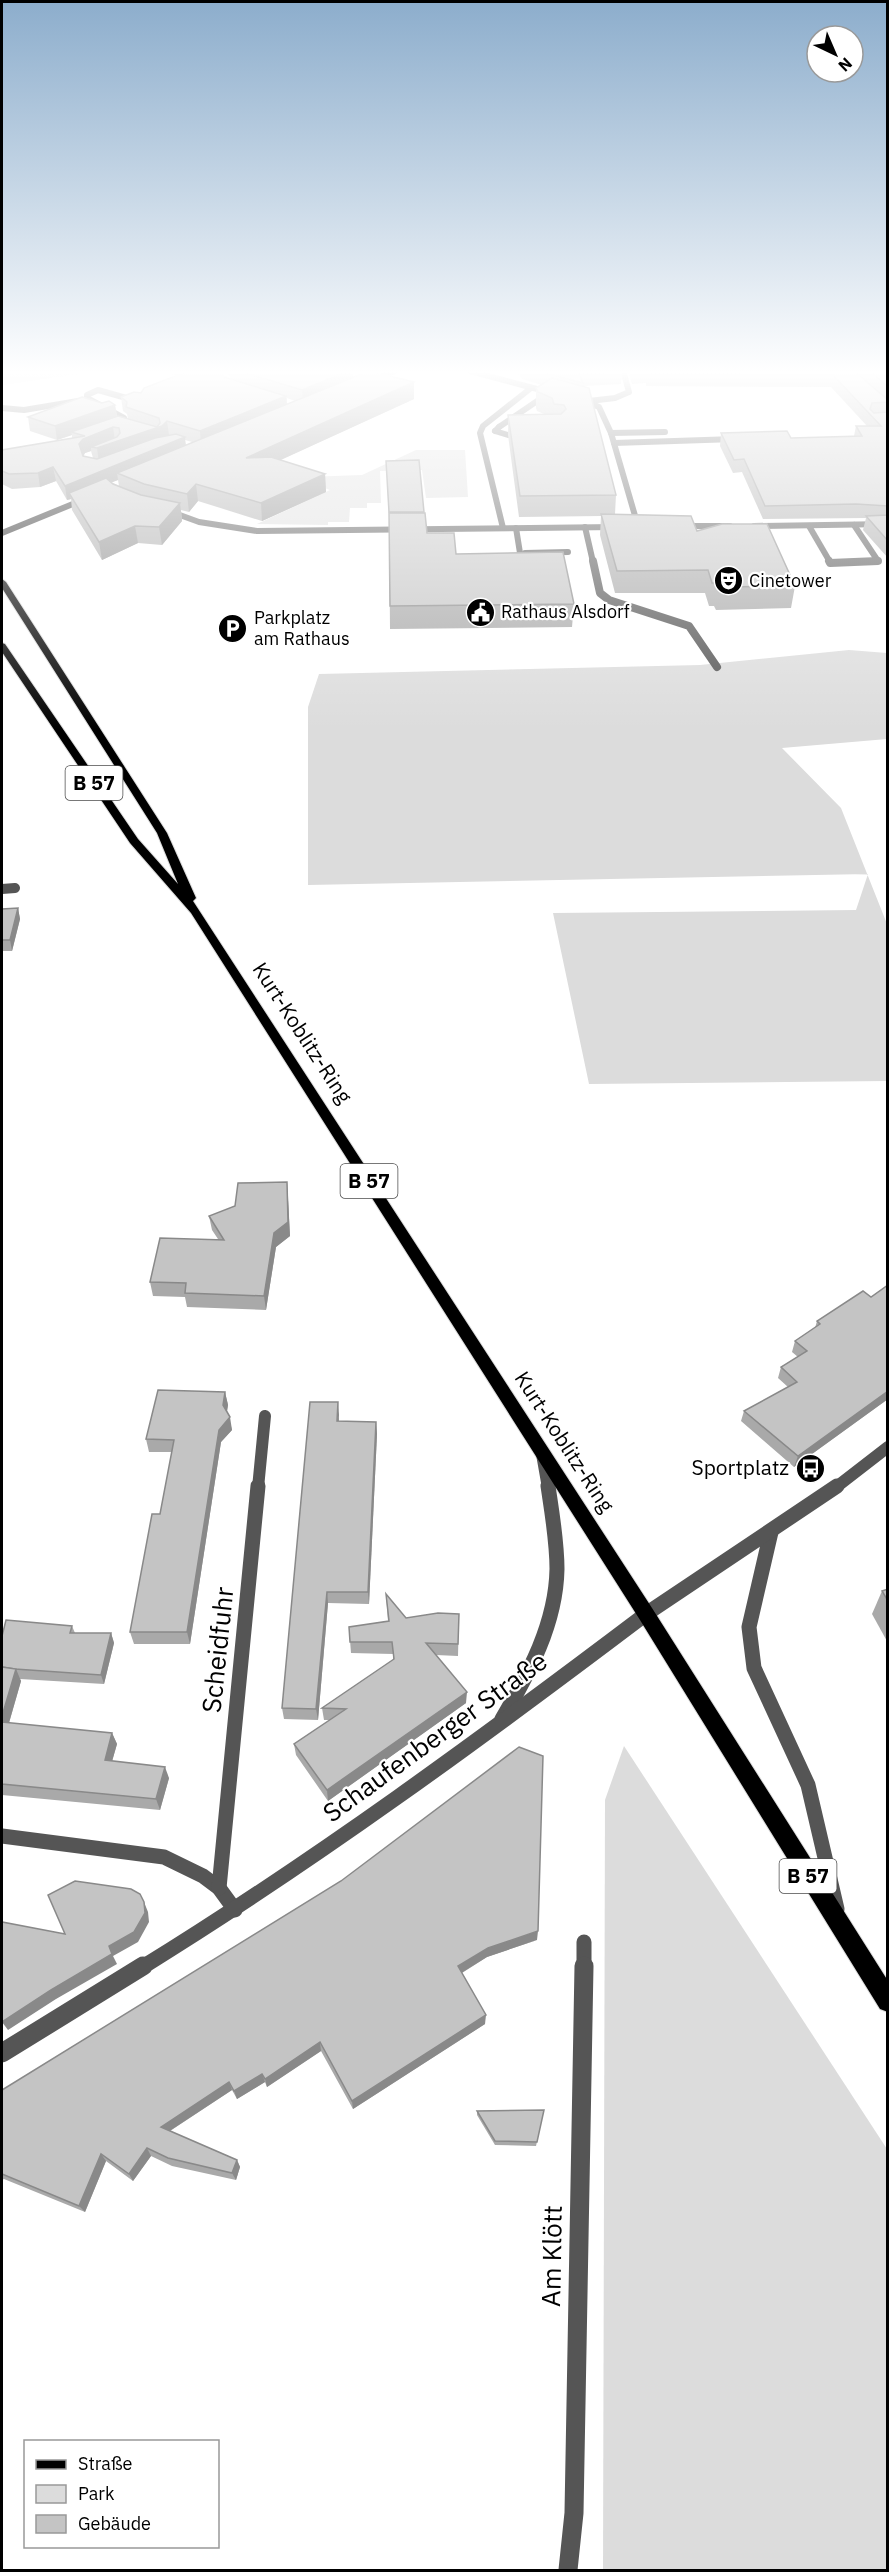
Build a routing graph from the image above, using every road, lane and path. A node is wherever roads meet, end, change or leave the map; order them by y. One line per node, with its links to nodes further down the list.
1 (494, 490): 12 (street)
2 (628, 490): 7 (street)
3 (91, 497): 14 (main road)
4 (153, 508): 12 (street)
5 (888, 524): 6 (street)
6 (854, 525): 10 (street); 10 (street)
7 (638, 526): 8 (street); 11 (street)
8 (650, 526)
9 (672, 526): 10 (street)
10 (809, 526)
11 (585, 527): 13 (street); 20 (street)
12 (503, 528): 13 (street)
13 (516, 528): 17 (street)
14 (2, 533)
15 (568, 552): 17 (street)
16 (508, 553): 17 (street)
17 (520, 553)
18 (2, 582): 23 (main road, Kurt-Koblitz-Ring / B 57)
19 (2, 646): 23 (main road, Kurt-Koblitz-Ring / B 57)
20 (717, 667)
21 (15, 888): 22 (street)
22 (2, 889)
23 (196, 911): 26 (main road, Kurt-Koblitz-Ring / B 57)
24 (265, 1416): 31 (street, Scheidfuhr)
25 (888, 1448): 27 (street, Schaufenberger Straße)
26 (542, 1450): 28 (main road, Kurt-Koblitz-Ring / B 57); 29 (street)
27 (771, 1532): 28 (street, Schaufenberger Straße); 33 (street)
28 (646, 1614): 29 (street, Schaufenberger Straße); 33 (main road, Kurt-Koblitz-Ring / B 57)
29 (499, 1725): 32 (street, Schaufenberger Straße)
30 (2, 1836): 31 (street)
31 (219, 1888): 32 (street)
32 (235, 1910): 36 (street, Schaufenberger Straße)
33 (842, 1931): 35 (main road, Kurt-Koblitz-Ring / B 57)
34 (584, 1942): 37 (street, Am Klött)
35 (888, 2001)
36 (2, 2053)
37 (568, 2571)

